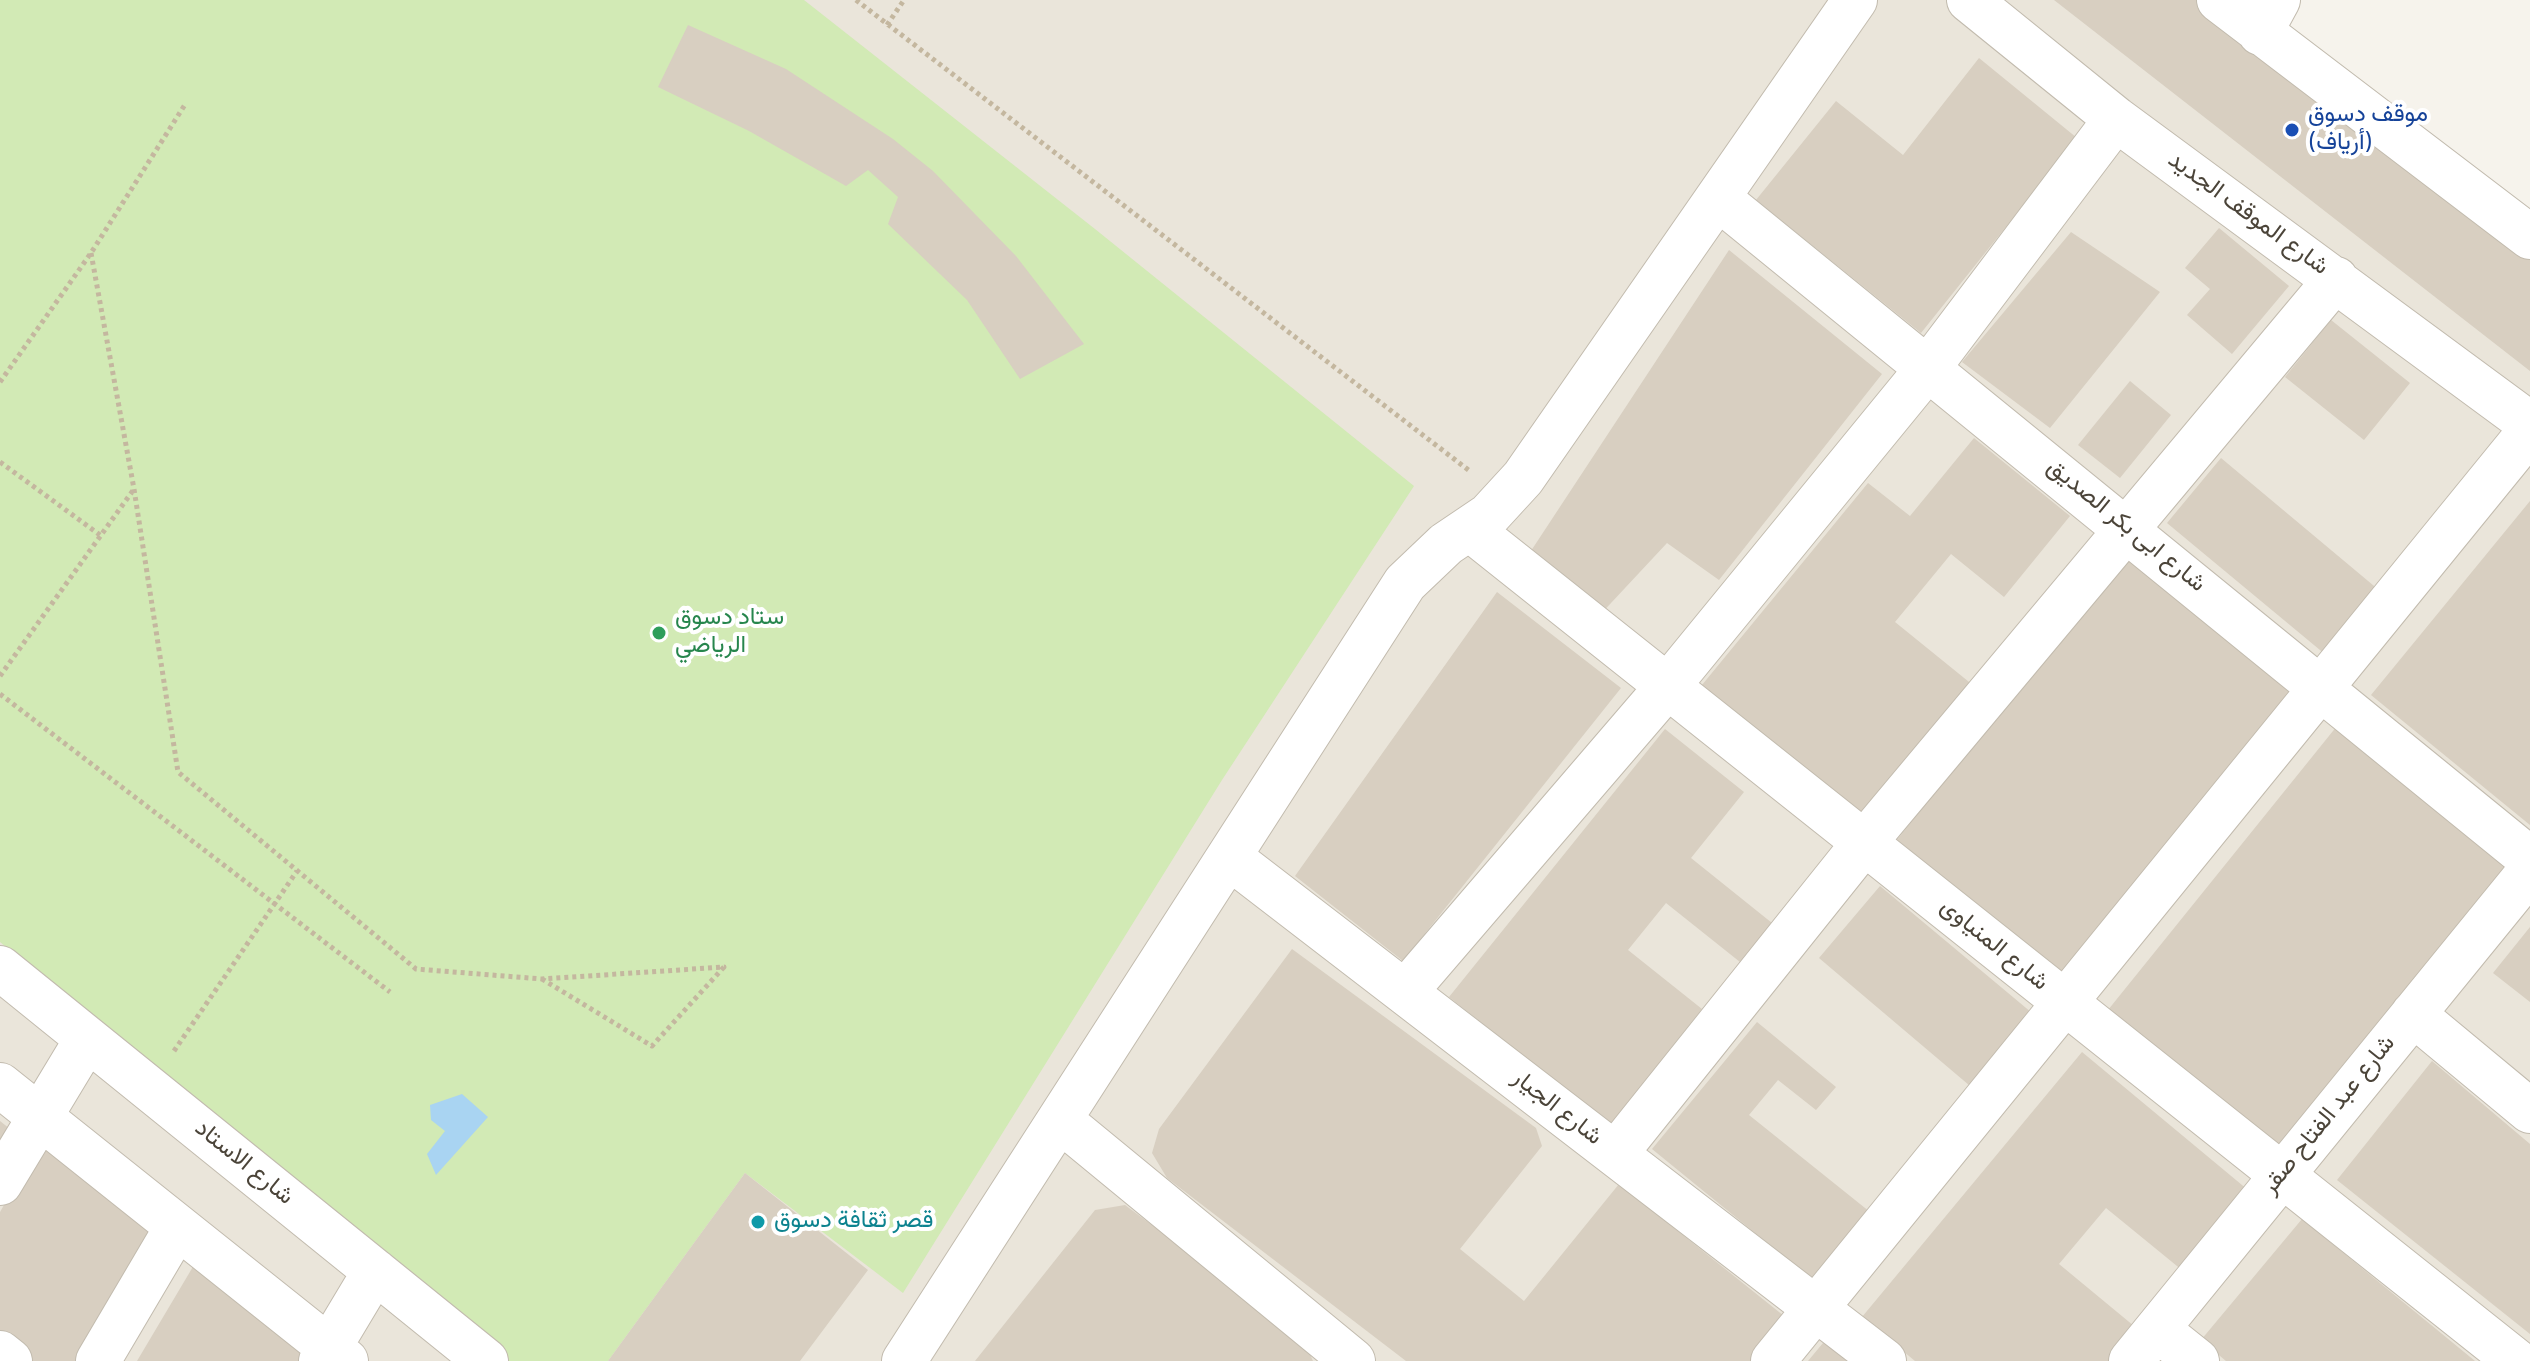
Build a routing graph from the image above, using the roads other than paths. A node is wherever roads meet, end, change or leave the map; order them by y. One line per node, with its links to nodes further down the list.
1 (1855, 0): 6 (street)
2 (1969, 0): 5 (street, شارع الموقف الجديد)
3 (2219, 0): 4 (street)
4 (2269, 16): 7 (street)
5 (2116, 119): 8 (street, شارع الموقف الجديد); 9 (street)
6 (1718, 198): 9 (street, شارع ابى بكر الصديق); 13 (street)
7 (2525, 221)
8 (2336, 279): 10 (street, شارع الموقف الجديد); 12 (street)
9 (1928, 368): 12 (street, شارع ابى بكر الصديق); 15 (street)
10 (2530, 424)
11 (2530, 431): 14 (street)
12 (2126, 528): 14 (street, شارع ابى بكر الصديق); 16 (street)
13 (1470, 529): 15 (street, شارع المنياوى); 17 (street)
14 (2321, 686): 18 (street, شارع ابى بكر الصديق); 22 (street)
15 (1667, 687): 16 (street, شارع المنياوى); 21 (street)
16 (1864, 843): 22 (street, شارع المنياوى); 29 (street)
17 (1229, 857): 21 (street, شارع الجيار); 28 (street)
18 (2530, 859)
19 (2530, 871): 23 (street, شارع عبد الفتاح صقر)
20 (0, 968): 24 (street, شارع الاستاد)
21 (1405, 992): 29 (street, شارع الجيار)
22 (2064, 1003): 30 (street, شارع المنياوى); 34 (street)
23 (2413, 1014): 26 (street); 30 (street, شارع عبد الفتاح صقر)
24 (87, 1039): 27 (street); 33 (street, شارع الاستاد)
25 (0, 1085): 27 (street)
26 (2530, 1111)
27 (38, 1116): 31 (street); 32 (street)
28 (1060, 1120): 38 (street); 39 (street)
29 (1615, 1154): 34 (street, شارع الجيار)
30 (2282, 1175): 35 (street, شارع عبد الفتاح صقر); 46 (street, شارع المنياوى)
31 (0, 1183)
32 (177, 1227): 37 (street); 41 (street)
33 (375, 1271): 37 (street); 42 (street, شارع الاستاد)
34 (1816, 1309): 43 (street); 44 (street, شارع الجيار)
35 (2144, 1345): 45 (street)
36 (0, 1353): 40 (street)
37 (332, 1357)
38 (914, 1357)
39 (1348, 1360)
40 (10, 1361)
41 (98, 1361)
42 (486, 1361)
43 (1773, 1361)
44 (1884, 1361)
45 (2197, 1361)
46 (2516, 1361)

